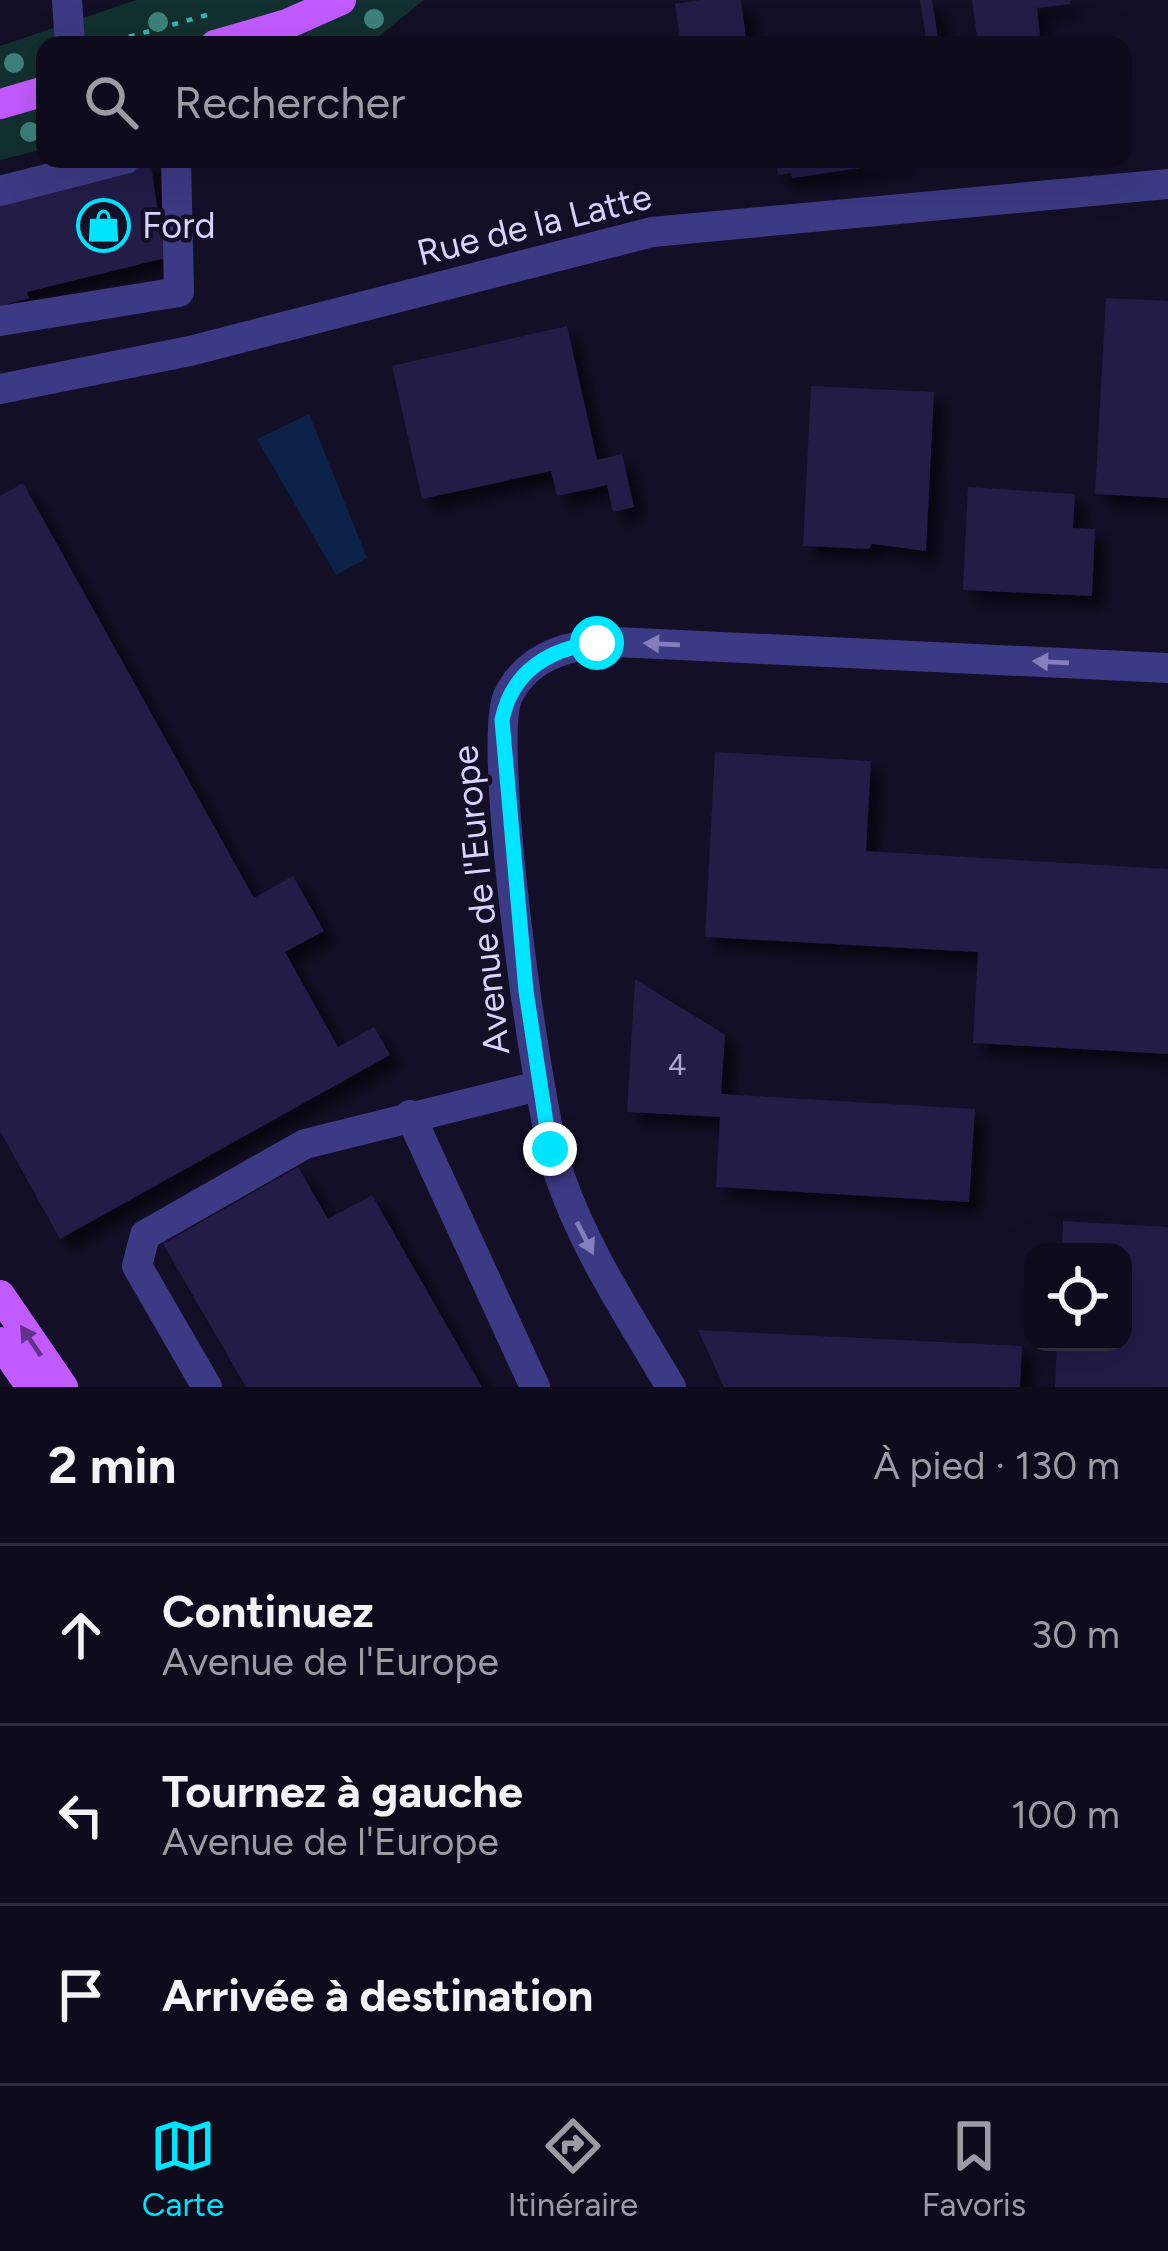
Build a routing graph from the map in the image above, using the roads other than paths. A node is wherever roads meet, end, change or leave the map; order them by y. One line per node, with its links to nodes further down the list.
1 (67, 0): 3 (street)
2 (340, 0): 4 (main road)
3 (69, 36)
4 (246, 36)
5 (36, 94): 6 (main road)
6 (0, 104)
7 (90, 168): 10 (street)
8 (176, 168): 11 (street)
9 (1168, 184): 12 (street, Rue de la Latte)
10 (0, 191)
11 (0, 321)
12 (0, 389)
13 (1168, 668): 14 (street, Avenue de l'Europe, one-way to 14)
14 (538, 1085): 15 (street); 22 (street, Avenue de l'Europe, one-way to 22)
15 (410, 1115): 20 (street); 21 (street)
16 (0, 1295): 19 (main road, one-way to 16)
17 (0, 1342): 18 (main road)
18 (31, 1387)
19 (63, 1387)
20 (207, 1387)
21 (535, 1387)
22 (671, 1387)

